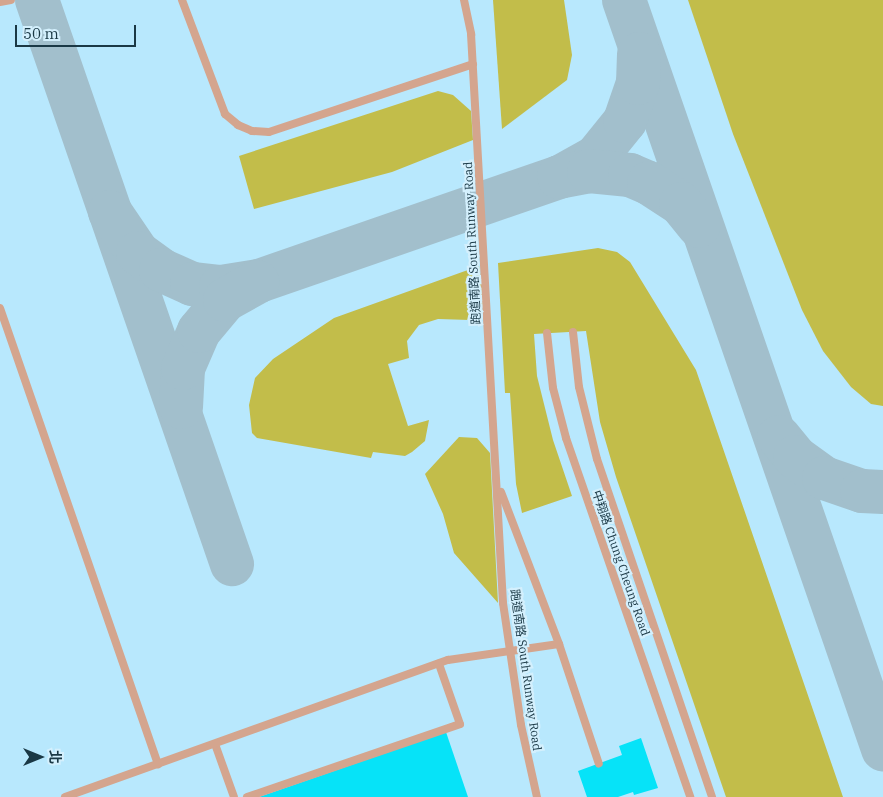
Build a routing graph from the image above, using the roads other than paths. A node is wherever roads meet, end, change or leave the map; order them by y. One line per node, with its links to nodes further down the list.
1 (11, 0): 4 (lane)
2 (182, 0): 5 (lane)
3 (464, 0): 5 (lane, 跑道南路 South Runway Road)
4 (0, 2)
5 (473, 64): 9 (lane, 跑道南路 South Runway Road)
6 (0, 308): 14 (lane)
7 (573, 332): 21 (lane, 中翔路 Chung Cheung Road)
8 (547, 333): 20 (lane, 中翔路 Chung Cheung Road)
9 (498, 486): 10 (lane, 跑道南路 South Runway Road); 11 (lane, 跑道南路 South Runway Road)
10 (559, 644): 11 (lane); 15 (lane, 跑道南路 South Runway Road)
11 (511, 649): 12 (lane); 19 (lane, 跑道南路 South Runway Road)
12 (439, 664): 13 (lane); 18 (lane)
13 (215, 744): 14 (lane); 17 (lane)
14 (158, 764): 16 (lane)
15 (599, 764)
16 (65, 797)
17 (234, 797)
18 (247, 797)
19 (537, 797)
20 (690, 797)
21 (712, 797)

